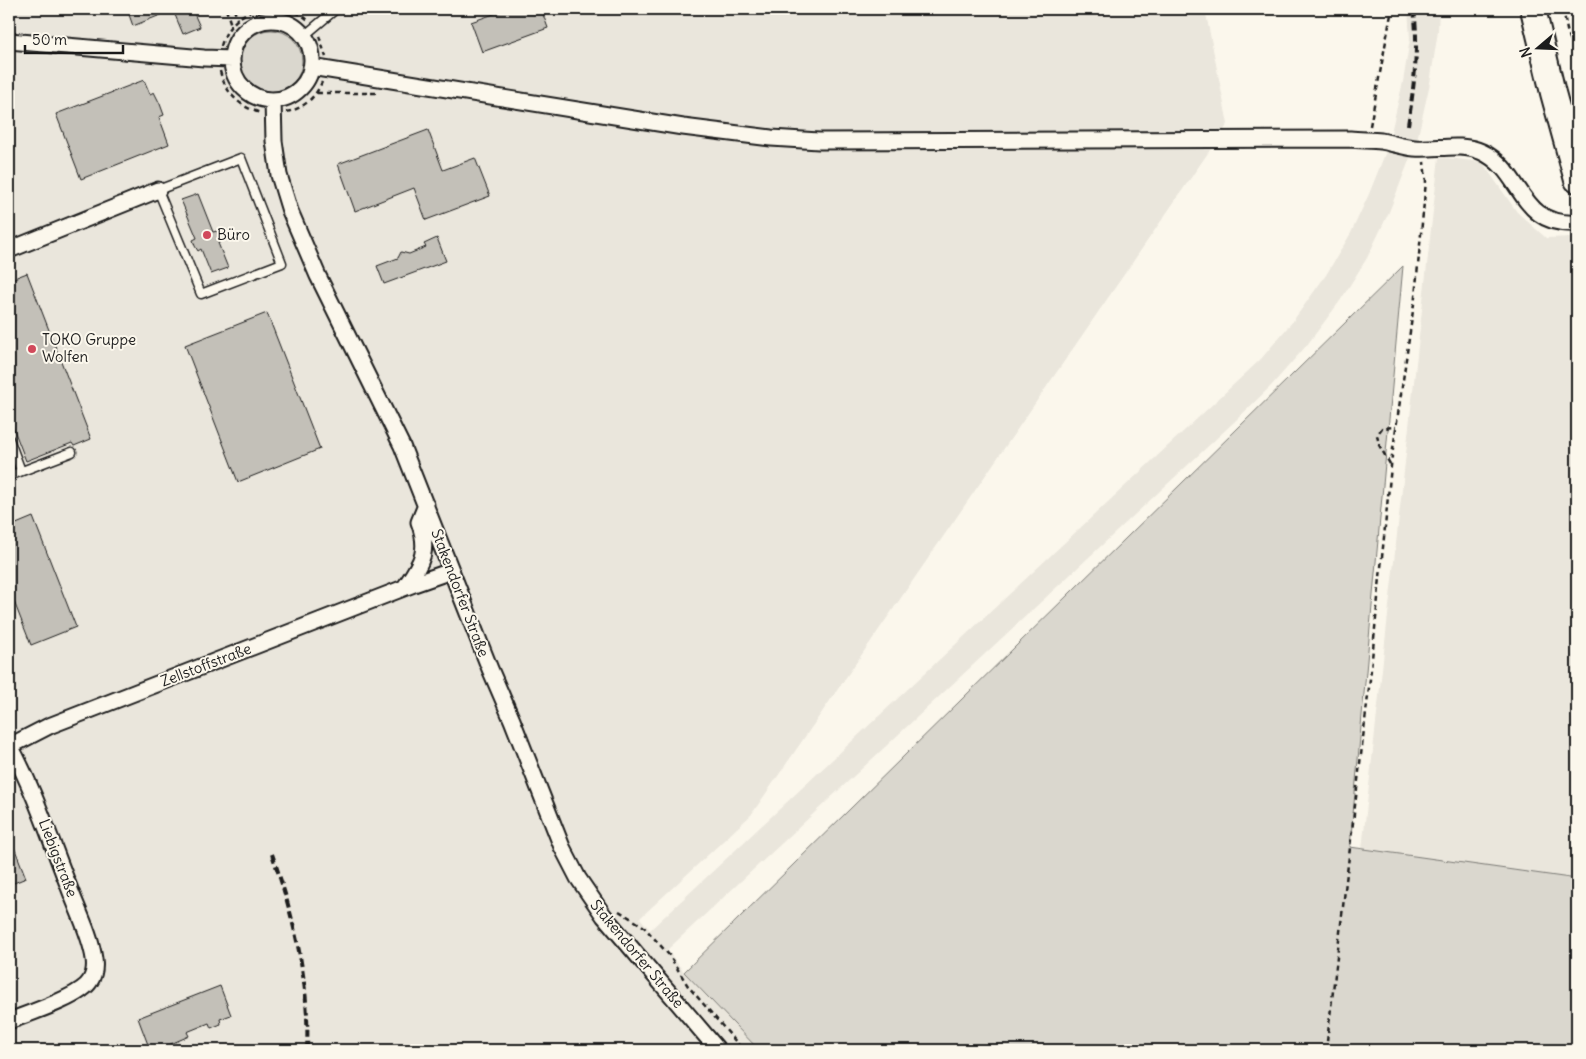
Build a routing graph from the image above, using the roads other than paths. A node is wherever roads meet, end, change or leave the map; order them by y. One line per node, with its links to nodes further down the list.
1 (336, 9): 3 (lane)
2 (1533, 9): 8 (main road)
3 (304, 36): 5 (street); 6 (street)
4 (9, 40): 5 (street)
5 (232, 59): 7 (street)
6 (311, 67): 7 (street); 10 (street)
7 (273, 100): 16 (street, Stakendorfer Straße)
8 (1577, 180)
9 (158, 190): 9 (lane); 11 (street)
10 (1577, 223)
11 (9, 250)
12 (9, 439): 14 (lane)
13 (72, 452): 14 (lane)
14 (21, 471): 15 (lane)
15 (9, 476)
16 (426, 505): 17 (street, Stakendorfer Straße); 18 (street)
17 (451, 571): 18 (street, Zellstoffstraße); 21 (street, Stakendorfer Straße)
18 (405, 587): 19 (street, Zellstoffstraße)
19 (10, 745): 20 (street, Liebigstraße)
20 (9, 1021)
21 (718, 1050)

